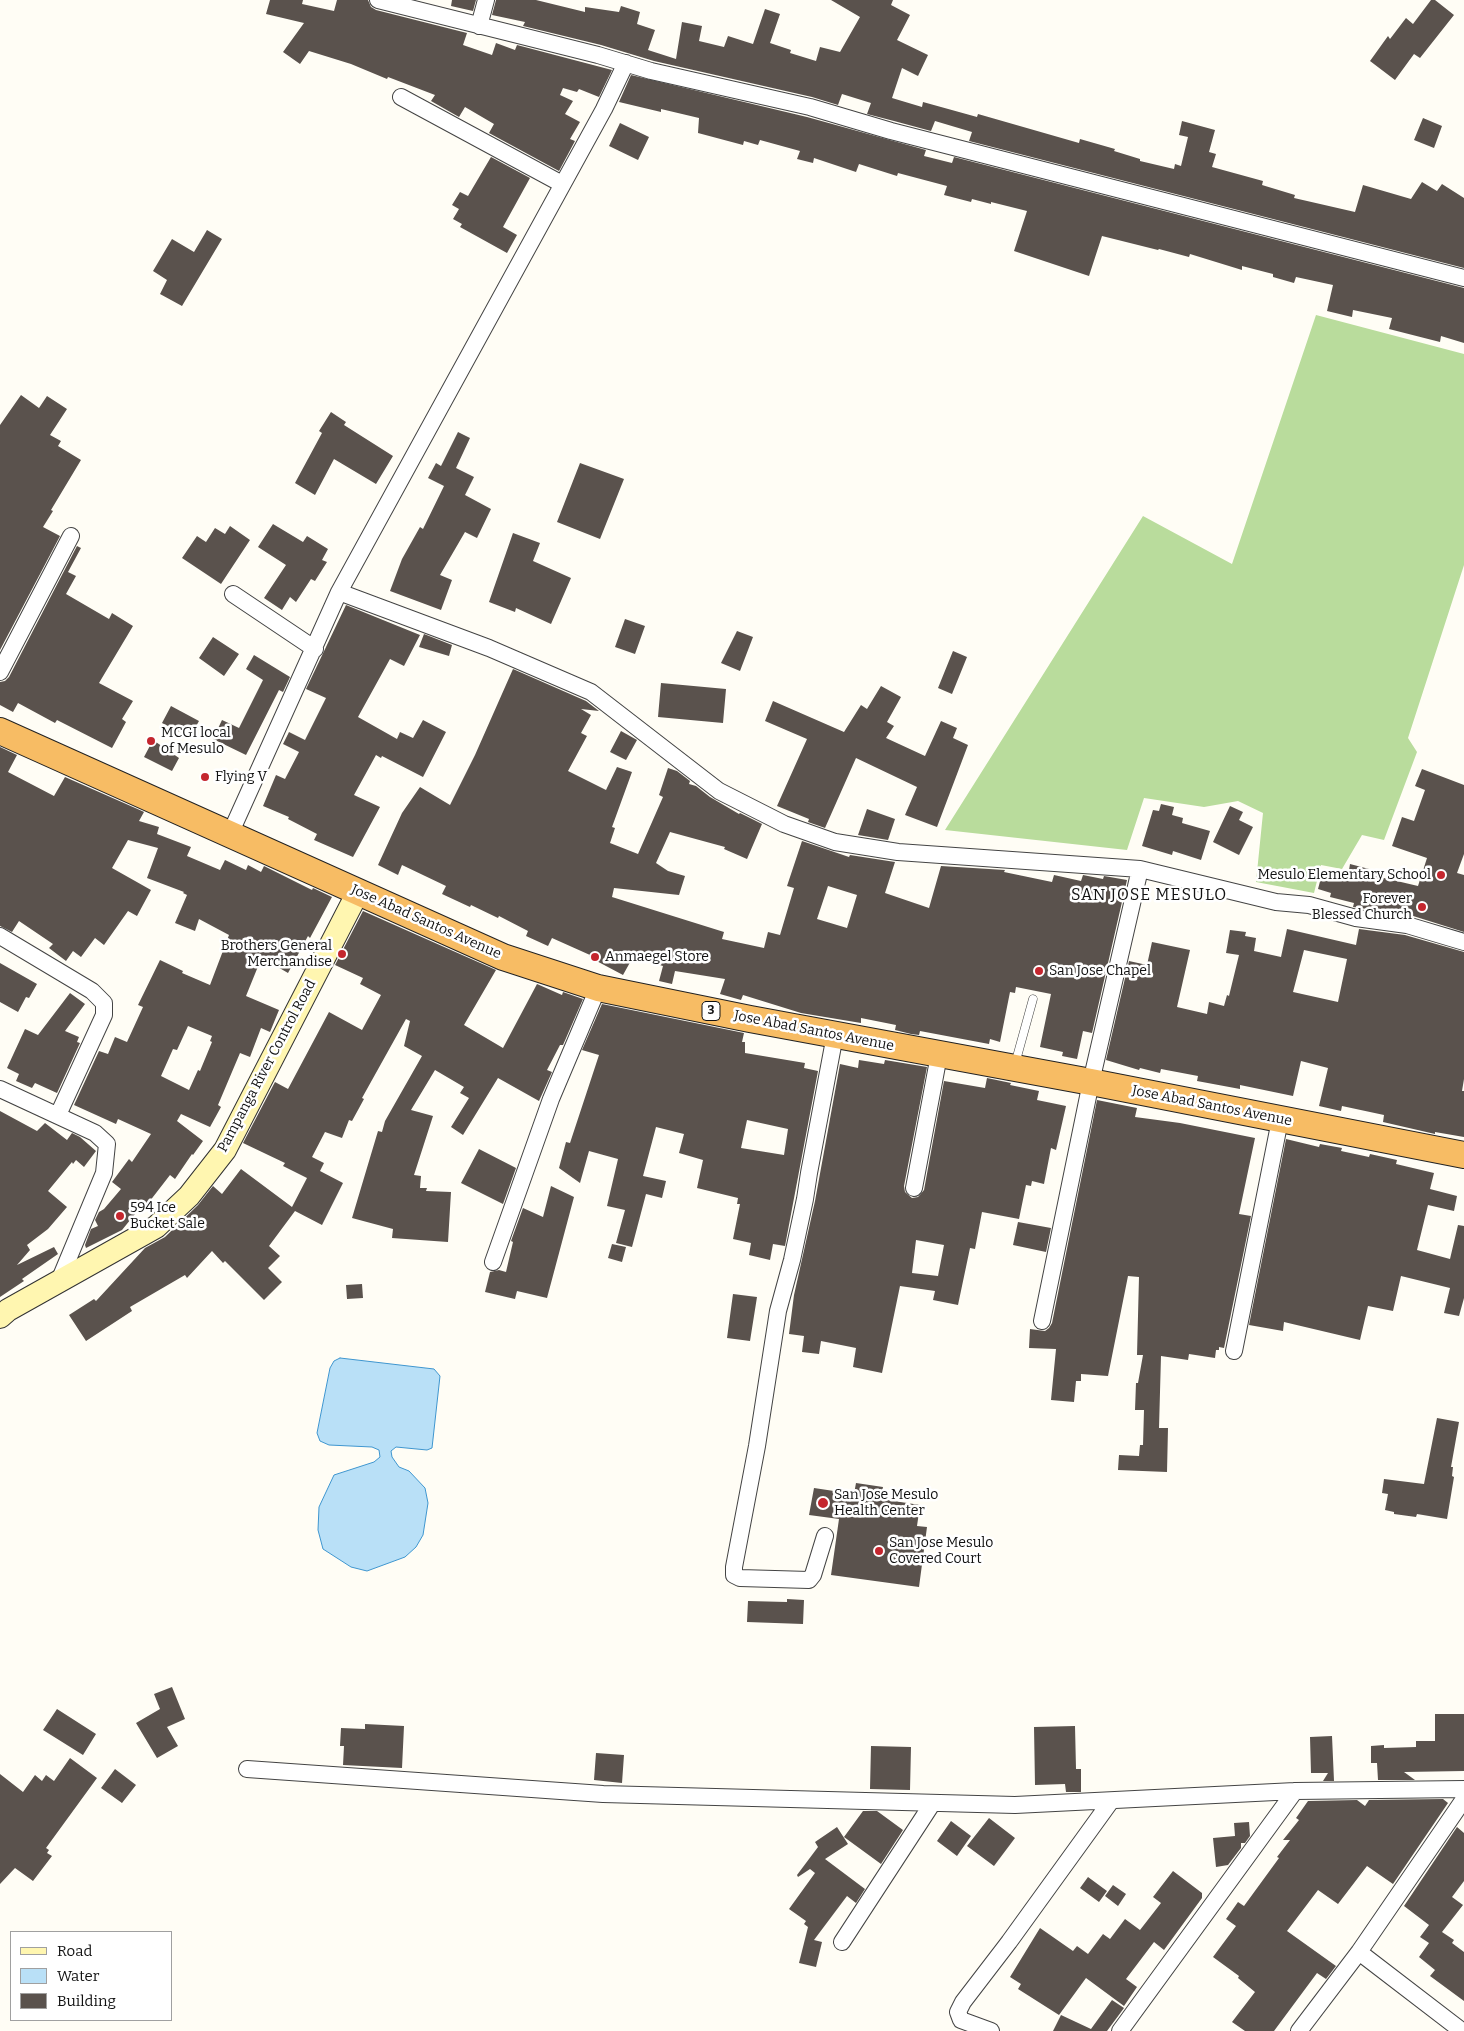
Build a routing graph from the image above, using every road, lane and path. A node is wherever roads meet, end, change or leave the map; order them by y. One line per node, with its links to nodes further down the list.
1 (378, 0): 3 (street)
2 (486, 0): 3 (street)
3 (480, 26): 4 (street)
4 (626, 63): 6 (street); 7 (street)
5 (401, 97): 6 (street)
6 (562, 184): 9 (street)
7 (1464, 278)
8 (71, 536): 12 (street)
9 (340, 592): 11 (street); 15 (street)
10 (233, 594): 11 (street)
11 (315, 649): 14 (street)
12 (0, 672)
13 (0, 731): 14 (highway, Jose Abad Santos Avenue / 3)
14 (230, 834): 16 (highway, Jose Abad Santos Avenue / 3)
15 (1140, 869): 18 (street); 24 (street)
16 (358, 892): 19 (highway, Jose Abad Santos Avenue / 3); 31 (main road, Pampanga River Control Road)
17 (0, 936): 26 (street)
18 (1464, 942)
19 (598, 988): 21 (highway, Jose Abad Santos Avenue / 3); 30 (street)
20 (1033, 999): 23 (lane)
21 (835, 1034): 22 (highway, Jose Abad Santos Avenue / 3); 35 (street)
22 (939, 1055): 23 (highway, Jose Abad Santos Avenue / 3); 29 (street)
23 (1014, 1068): 24 (highway, Jose Abad Santos Avenue / 3)
24 (1090, 1082): 27 (highway, Jose Abad Santos Avenue / 3); 33 (street)
25 (0, 1089): 26 (street)
26 (58, 1115): 31 (street)
27 (1280, 1120): 28 (highway, Jose Abad Santos Avenue / 3); 34 (street)
28 (1464, 1155)
29 (914, 1188)
30 (493, 1262)
31 (59, 1281): 32 (main road, Pampanga River Control Road)
32 (0, 1316)
33 (1042, 1321)
34 (1234, 1351)
35 (825, 1536)
36 (247, 1768): 41 (street)
37 (1464, 1789): 38 (street)
38 (1295, 1791): 40 (street); 45 (street)
39 (1464, 1799): 43 (street)
40 (1111, 1801): 41 (street); 44 (street)
41 (932, 1804): 42 (street)
42 (842, 1942)
43 (1359, 1952): 46 (street); 47 (street)
44 (991, 2031)
45 (1120, 2031)
46 (1299, 2031)
47 (1462, 2031)

